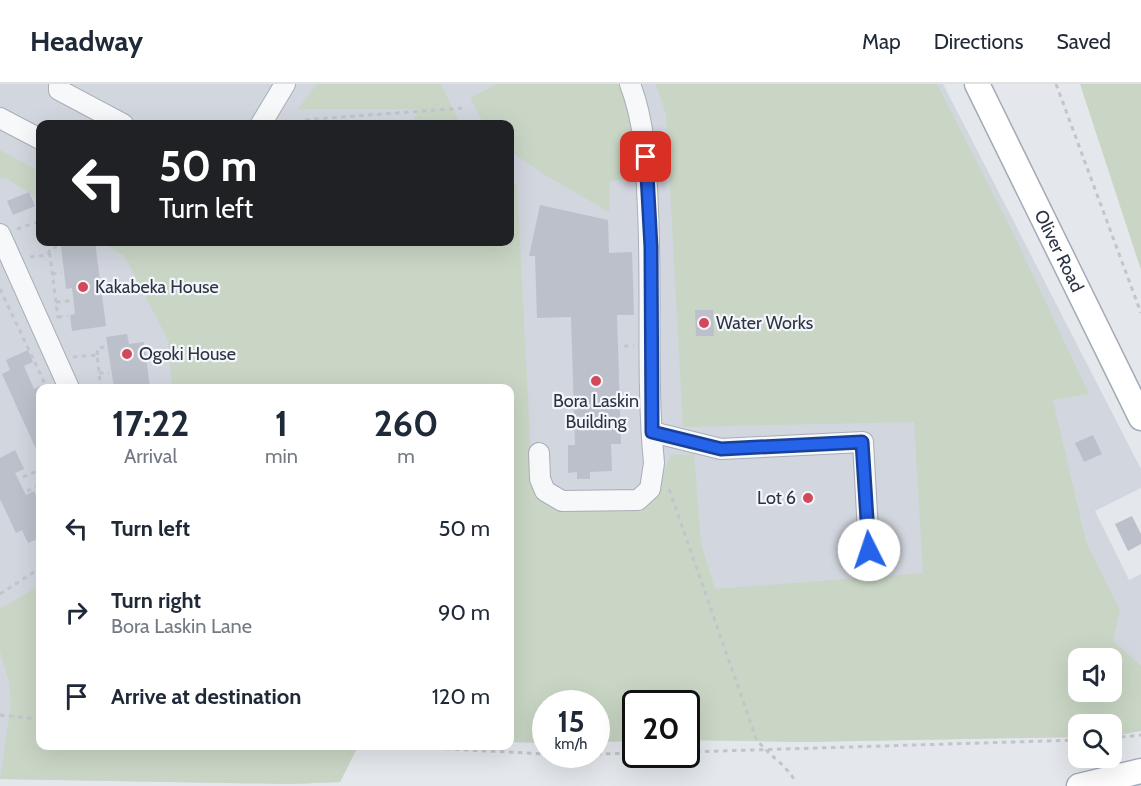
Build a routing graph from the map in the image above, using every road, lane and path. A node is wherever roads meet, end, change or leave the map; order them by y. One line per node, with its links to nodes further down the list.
1 (59, 84): 8 (lane)
2 (285, 84): 9 (lane)
3 (630, 84): 35 (lane)
4 (977, 84): 34 (main road, Oliver Road)
5 (1056, 84): 22 (path)
6 (464, 108): 10 (path)
7 (0, 118): 11 (lane)
8 (115, 120)
9 (263, 120)
10 (302, 120)
11 (36, 137)
12 (36, 222): 13 (path)
13 (0, 234): 16 (lane)
14 (57, 247): 15 (path)
15 (47, 255): 16 (path); 18 (path)
16 (10, 259): 32 (lane)
17 (62, 273): 18 (path)
18 (52, 274): 21 (path)
19 (0, 289): 31 (path)
20 (70, 301): 21 (path)
21 (56, 302): 24 (path)
22 (1141, 312)
23 (68, 316): 24 (path)
24 (57, 317): 25 (path)
25 (59, 327)
26 (105, 347): 27 (path)
27 (96, 355): 28 (path); 29 (path)
28 (66, 358)
29 (99, 373): 30 (path); 33 (path)
30 (109, 373)
31 (45, 384)
32 (67, 384)
33 (100, 384)
34 (1141, 418)
35 (652, 432): 36 (lane); 42 (lane)
36 (539, 453)
37 (36, 472): 38 (path)
38 (23, 477)
39 (666, 484): 51 (path)
40 (36, 487): 41 (path)
41 (27, 491)
42 (869, 550)
43 (36, 571): 44 (path)
44 (0, 594)
45 (0, 716): 46 (path)
46 (36, 719)
47 (1141, 735): 48 (path)
48 (1122, 737)
49 (1068, 740): 51 (path)
50 (469, 750): 53 (path)
51 (764, 751): 52 (path); 55 (path)
52 (700, 752)
53 (532, 753)
54 (1141, 771): 56 (main road)
55 (795, 781)
56 (1079, 786)

